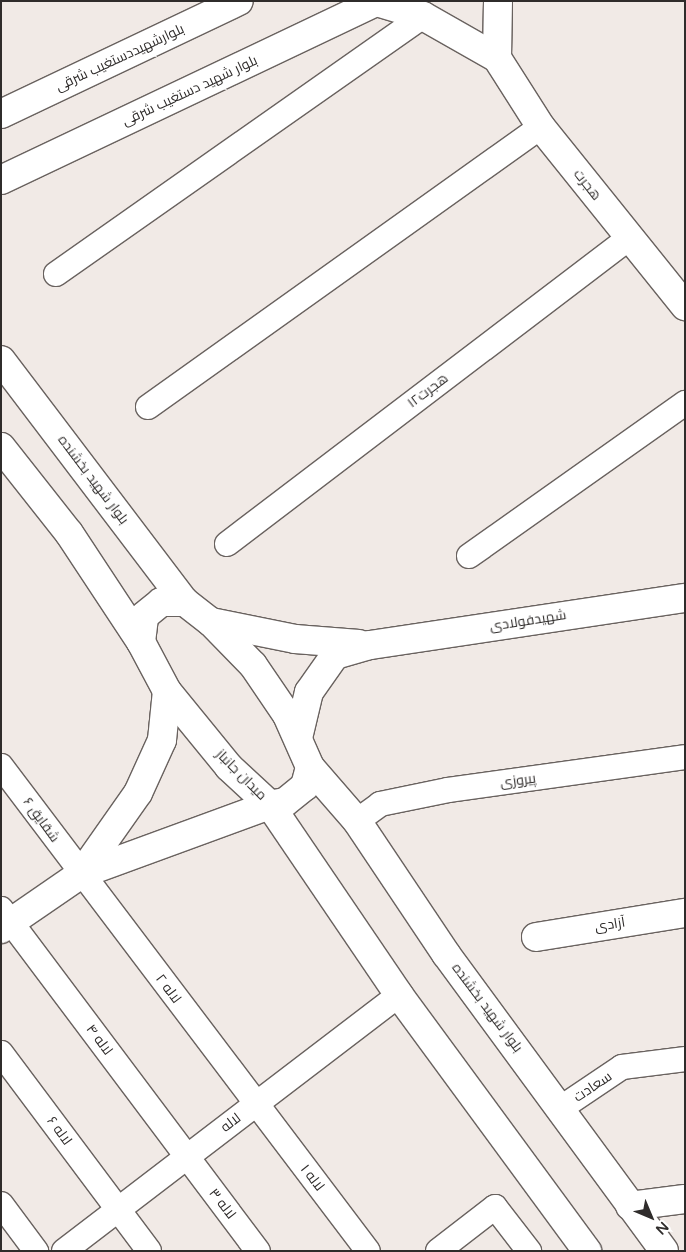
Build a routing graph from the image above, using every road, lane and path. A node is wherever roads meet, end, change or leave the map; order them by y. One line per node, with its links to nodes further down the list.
1 (239, 1): 6 (main road, بلوارشهیددستغیب شرقی)
2 (498, 1): 5 (main road)
3 (377, 2): 4 (main road); 8 (main road, بلوار شهید دستغیب شرقی)
4 (422, 16): 5 (main road); 10 (street)
5 (497, 58): 7 (main road, هجرت)
6 (1, 114)
7 (542, 127): 9 (main road, هجرت); 14 (street)
8 (1, 180)
9 (629, 238): 11 (main road, هجرت); 16 (street, هجرت۱۲)
10 (56, 274)
11 (685, 306)
12 (1, 360): 19 (main road, بلوار شهید بخشنده)
13 (685, 402): 17 (street)
14 (148, 407)
15 (1, 447): 21 (main road)
16 (227, 544)
17 (469, 556)
18 (685, 598): 22 (main road, شهیدفولادی)
19 (185, 602): 20 (main road); 21 (main road)
20 (211, 622): 22 (main road); 24 (main road)
21 (141, 642): 23 (main road, میدان جانباز)
22 (370, 645): 24 (main road)
23 (167, 691): 28 (main road, میدان جانباز); 30 (main road)
24 (298, 738): 27 (main road)
25 (685, 757): 29 (street, پیروزی)
26 (1, 766): 30 (street, شقایق ۶)
27 (310, 767): 28 (main road, میدان جانباز); 29 (main road, بلوار شهید بخشنده)
28 (270, 805): 30 (main road); 34 (main road)
29 (357, 821): 38 (main road, بلوار شهید بخشنده)
30 (81, 874): 32 (main road); 37 (street, لاله ۲)
31 (685, 913): 33 (main road, آزادی)
32 (5, 920): 39 (street, لاله ۴)
33 (536, 937)
34 (399, 995): 37 (street, لاله); 51 (main road)
35 (1, 1053): 43 (street, لاله ۶)
36 (685, 1059): 38 (street, سعادت)
37 (256, 1104): 39 (street, لاله); 48 (street, لاله ۱)
38 (561, 1108): 42 (main road, بلوار شهید بخشنده)
39 (186, 1157): 43 (street, لاله); 47 (street, لاله ۳)
40 (685, 1199): 42 (main road)
41 (1, 1204): 44 (street)
42 (630, 1206): 52 (main road, بلوار شهید بخشنده)
43 (117, 1210): 45 (street, لاله); 46 (street, لاله ۶)
44 (36, 1251)
45 (64, 1251)
46 (148, 1251)
47 (258, 1251)
48 (368, 1251)
49 (438, 1251): 50 (street)
50 (529, 1251)
51 (587, 1251)
52 (664, 1251)

